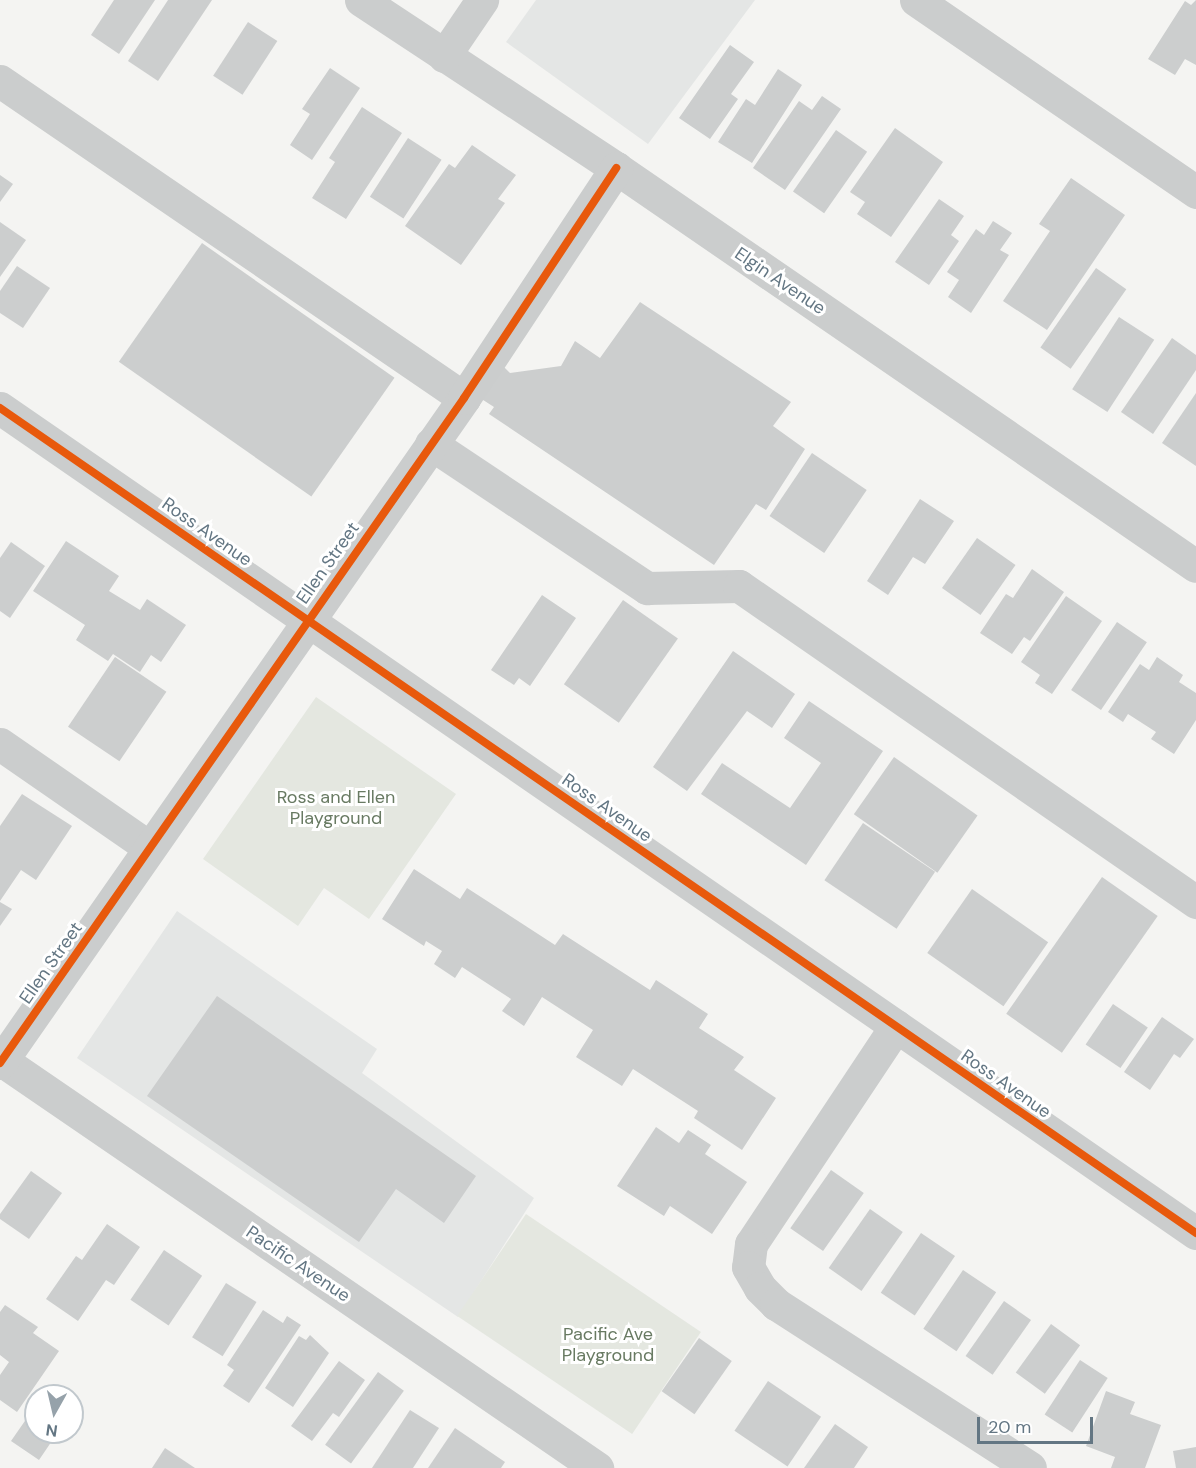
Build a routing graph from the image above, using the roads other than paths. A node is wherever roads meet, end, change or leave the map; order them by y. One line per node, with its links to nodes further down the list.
1 (361, 0): 4 (street, Elgin Avenue)
2 (482, 0): 4 (street)
3 (916, 0): 7 (street)
4 (444, 56): 6 (street, Elgin Avenue)
5 (0, 81): 8 (street)
6 (616, 168): 8 (street, Ellen Street); 11 (street, Elgin Avenue)
7 (1196, 192)
8 (464, 398): 10 (street, Ellen Street)
9 (0, 408): 12 (street, Ross Avenue)
10 (431, 444): 12 (street, Ellen Street); 15 (street)
11 (1196, 566)
12 (307, 619): 14 (street, Ellen Street); 16 (street, Ross Avenue)
13 (0, 744): 14 (street)
14 (149, 847): 17 (street, Ellen Street)
15 (1196, 902)
16 (896, 1026): 18 (street, Ross Avenue); 20 (street)
17 (1, 1061): 19 (street, Pacific Avenue)
18 (1196, 1233)
19 (597, 1468)
20 (1030, 1468)

